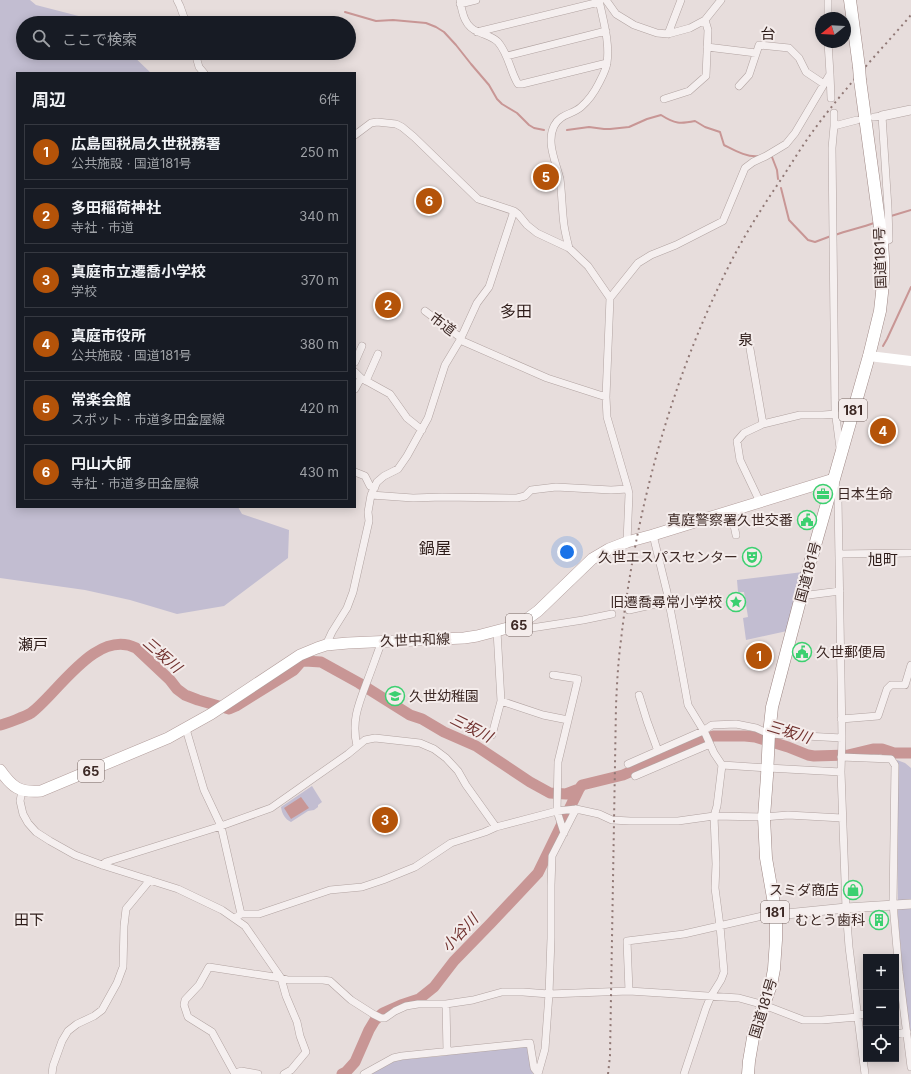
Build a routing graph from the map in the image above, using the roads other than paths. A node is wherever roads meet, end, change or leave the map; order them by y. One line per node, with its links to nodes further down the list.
1 (177, 0): 10 (street)
2 (476, 0): 8 (street)
3 (681, 0): 14 (street)
4 (721, 0): 11 (street)
5 (828, 0): 9 (street)
6 (850, 0): 34 (highway, 国道181号 / 181, bridge)
7 (602, 1): 12 (street); 13 (street); 14 (street)
8 (460, 2): 13 (street)
9 (828, 12)
10 (184, 16)
11 (705, 20): 14 (street); 15 (street)
12 (606, 31): 18 (street); 20 (street)
13 (477, 32): 18 (street)
14 (668, 34)
15 (707, 47): 17 (street); 26 (street)
16 (828, 48): 22 (street)
17 (756, 53): 23 (street); 24 (street)
18 (507, 56): 20 (street)
19 (197, 60): 21 (street)
20 (607, 63): 35 (street)
21 (203, 72)
22 (830, 74): 23 (street); 25 (street)
23 (824, 84): 36 (street)
24 (739, 86)
25 (831, 98)
26 (664, 99)
27 (911, 110): 29 (street)
28 (834, 113): 31 (street)
29 (878, 117): 34 (street)
30 (857, 120): 31 (street)
31 (834, 126): 49 (street)
32 (356, 134): 33 (street)
33 (514, 211): 35 (street); 38 (street)
34 (882, 242): 42 (highway, 国道181号 / 181)
35 (569, 248): 36 (street)
36 (610, 298): 48 (street)
37 (425, 311): 38 (street, 市道)
38 (460, 339): 48 (street, 市道); 51 (street)
39 (749, 343): 50 (street)
40 (362, 346): 43 (street)
41 (378, 354): 46 (street)
42 (869, 356): 44 (main road); 52 (highway, 国道181号 / 181)
43 (356, 360)
44 (911, 361)
45 (356, 373): 46 (street)
46 (363, 379): 47 (street); 51 (street)
47 (356, 388)
48 (606, 397): 56 (street)
49 (836, 414): 50 (street); 52 (street)
50 (763, 424): 59 (street)
51 (422, 430): 55 (street)
52 (841, 454): 54 (highway, 国道181号 / 181)
53 (356, 472): 55 (street)
54 (834, 479): 58 (highway, 国道181号 / 181); 59 (main road, 久世中和線 / 65)
55 (375, 487): 57 (street)
56 (628, 488): 57 (street); 63 (street)
57 (371, 495): 74 (street)
58 (834, 497): 65 (street); 67 (highway, 国道181号 / 181)
59 (760, 502): 60 (main road, 久世中和線 / 65)
60 (731, 511): 61 (main road, 久世中和線 / 65); 62 (street)
61 (653, 535): 63 (main road, 久世中和線 / 65); 68 (street)
62 (736, 535)
63 (627, 542): 71 (main road, 久世中和線 / 65)
64 (911, 553): 65 (street)
65 (839, 554): 66 (street)
66 (840, 591): 67 (street); 79 (street)
67 (801, 596): 83 (highway, 国道181号 / 181)
68 (669, 601): 69 (street); 82 (street)
69 (629, 610)
70 (612, 614): 71 (street)
71 (519, 625): 72 (main road, 久世中和線 / 65)
72 (497, 631): 73 (main road, 久世中和線 / 65); 78 (street)
73 (382, 641): 74 (main road, 久世中和線 / 65); 87 (street)
74 (326, 645): 81 (main road, 久世中和線 / 65)
75 (911, 665): 79 (street)
76 (553, 675): 80 (street)
77 (639, 694): 88 (street)
78 (501, 701): 80 (street); 84 (street)
79 (842, 719): 85 (street)
80 (568, 720): 98 (street)
81 (186, 729): 96 (main road, 久世中和線 / 65); 102 (street)
82 (704, 732): 83 (street); 86 (street); 88 (street)
83 (768, 734): 85 (street); 92 (highway, 国道181号 / 181)
84 (492, 735)
85 (842, 738): 89 (street)
86 (710, 744): 91 (street); 95 (street)
87 (357, 746): 102 (street); 103 (street)
88 (658, 751): 90 (street)
89 (841, 756): 94 (street); 107 (street)
90 (628, 764)
91 (722, 765): 92 (street); 99 (street)
92 (768, 768): 94 (street); 100 (highway, 国道181号 / 181)
93 (0, 770): 96 (main road)
94 (841, 772): 101 (street)
95 (635, 776)
96 (22, 791): 105 (street)
97 (576, 808): 98 (street); 99 (street); 104 (street)
98 (557, 810): 103 (street); 104 (street)
99 (714, 816): 100 (street); 112 (street)
100 (764, 817): 101 (street); 110 (highway, 国道181号 / 181)
101 (842, 818): 109 (street)
102 (221, 826): 105 (street); 111 (street)
103 (496, 827): 111 (street)
104 (564, 833): 115 (street)
105 (102, 865): 106 (street)
106 (150, 880): 111 (street); 129 (street)
107 (893, 904): 108 (street); 109 (street); 119 (street)
108 (911, 904)
109 (846, 908): 110 (street); 121 (street)
110 (776, 915): 112 (street); 118 (highway, 国道181号 / 181)
111 (238, 916): 113 (street)
112 (720, 926): 114 (street); 116 (street)
113 (281, 978): 117 (street); 130 (street); 132 (street)
114 (629, 991): 115 (street); 116 (street)
115 (550, 994): 117 (street); 128 (street)
116 (711, 996): 118 (street); 134 (street)
117 (446, 1004): 125 (street)
118 (764, 1005): 121 (street); 135 (highway, 国道181号 / 181)
119 (900, 1010): 122 (street)
120 (863, 1015): 121 (street)
121 (858, 1016): 124 (street)
122 (907, 1032): 123 (street); 127 (street)
123 (899, 1033)
124 (863, 1038)
125 (447, 1051): 128 (street); 133 (street)
126 (864, 1062): 136 (street)
127 (911, 1067)
128 (538, 1073)
129 (52, 1074)
130 (235, 1074): 131 (street)
131 (258, 1074)
132 (284, 1074)
133 (364, 1074)
134 (684, 1074)
135 (748, 1074)
136 (865, 1074)

